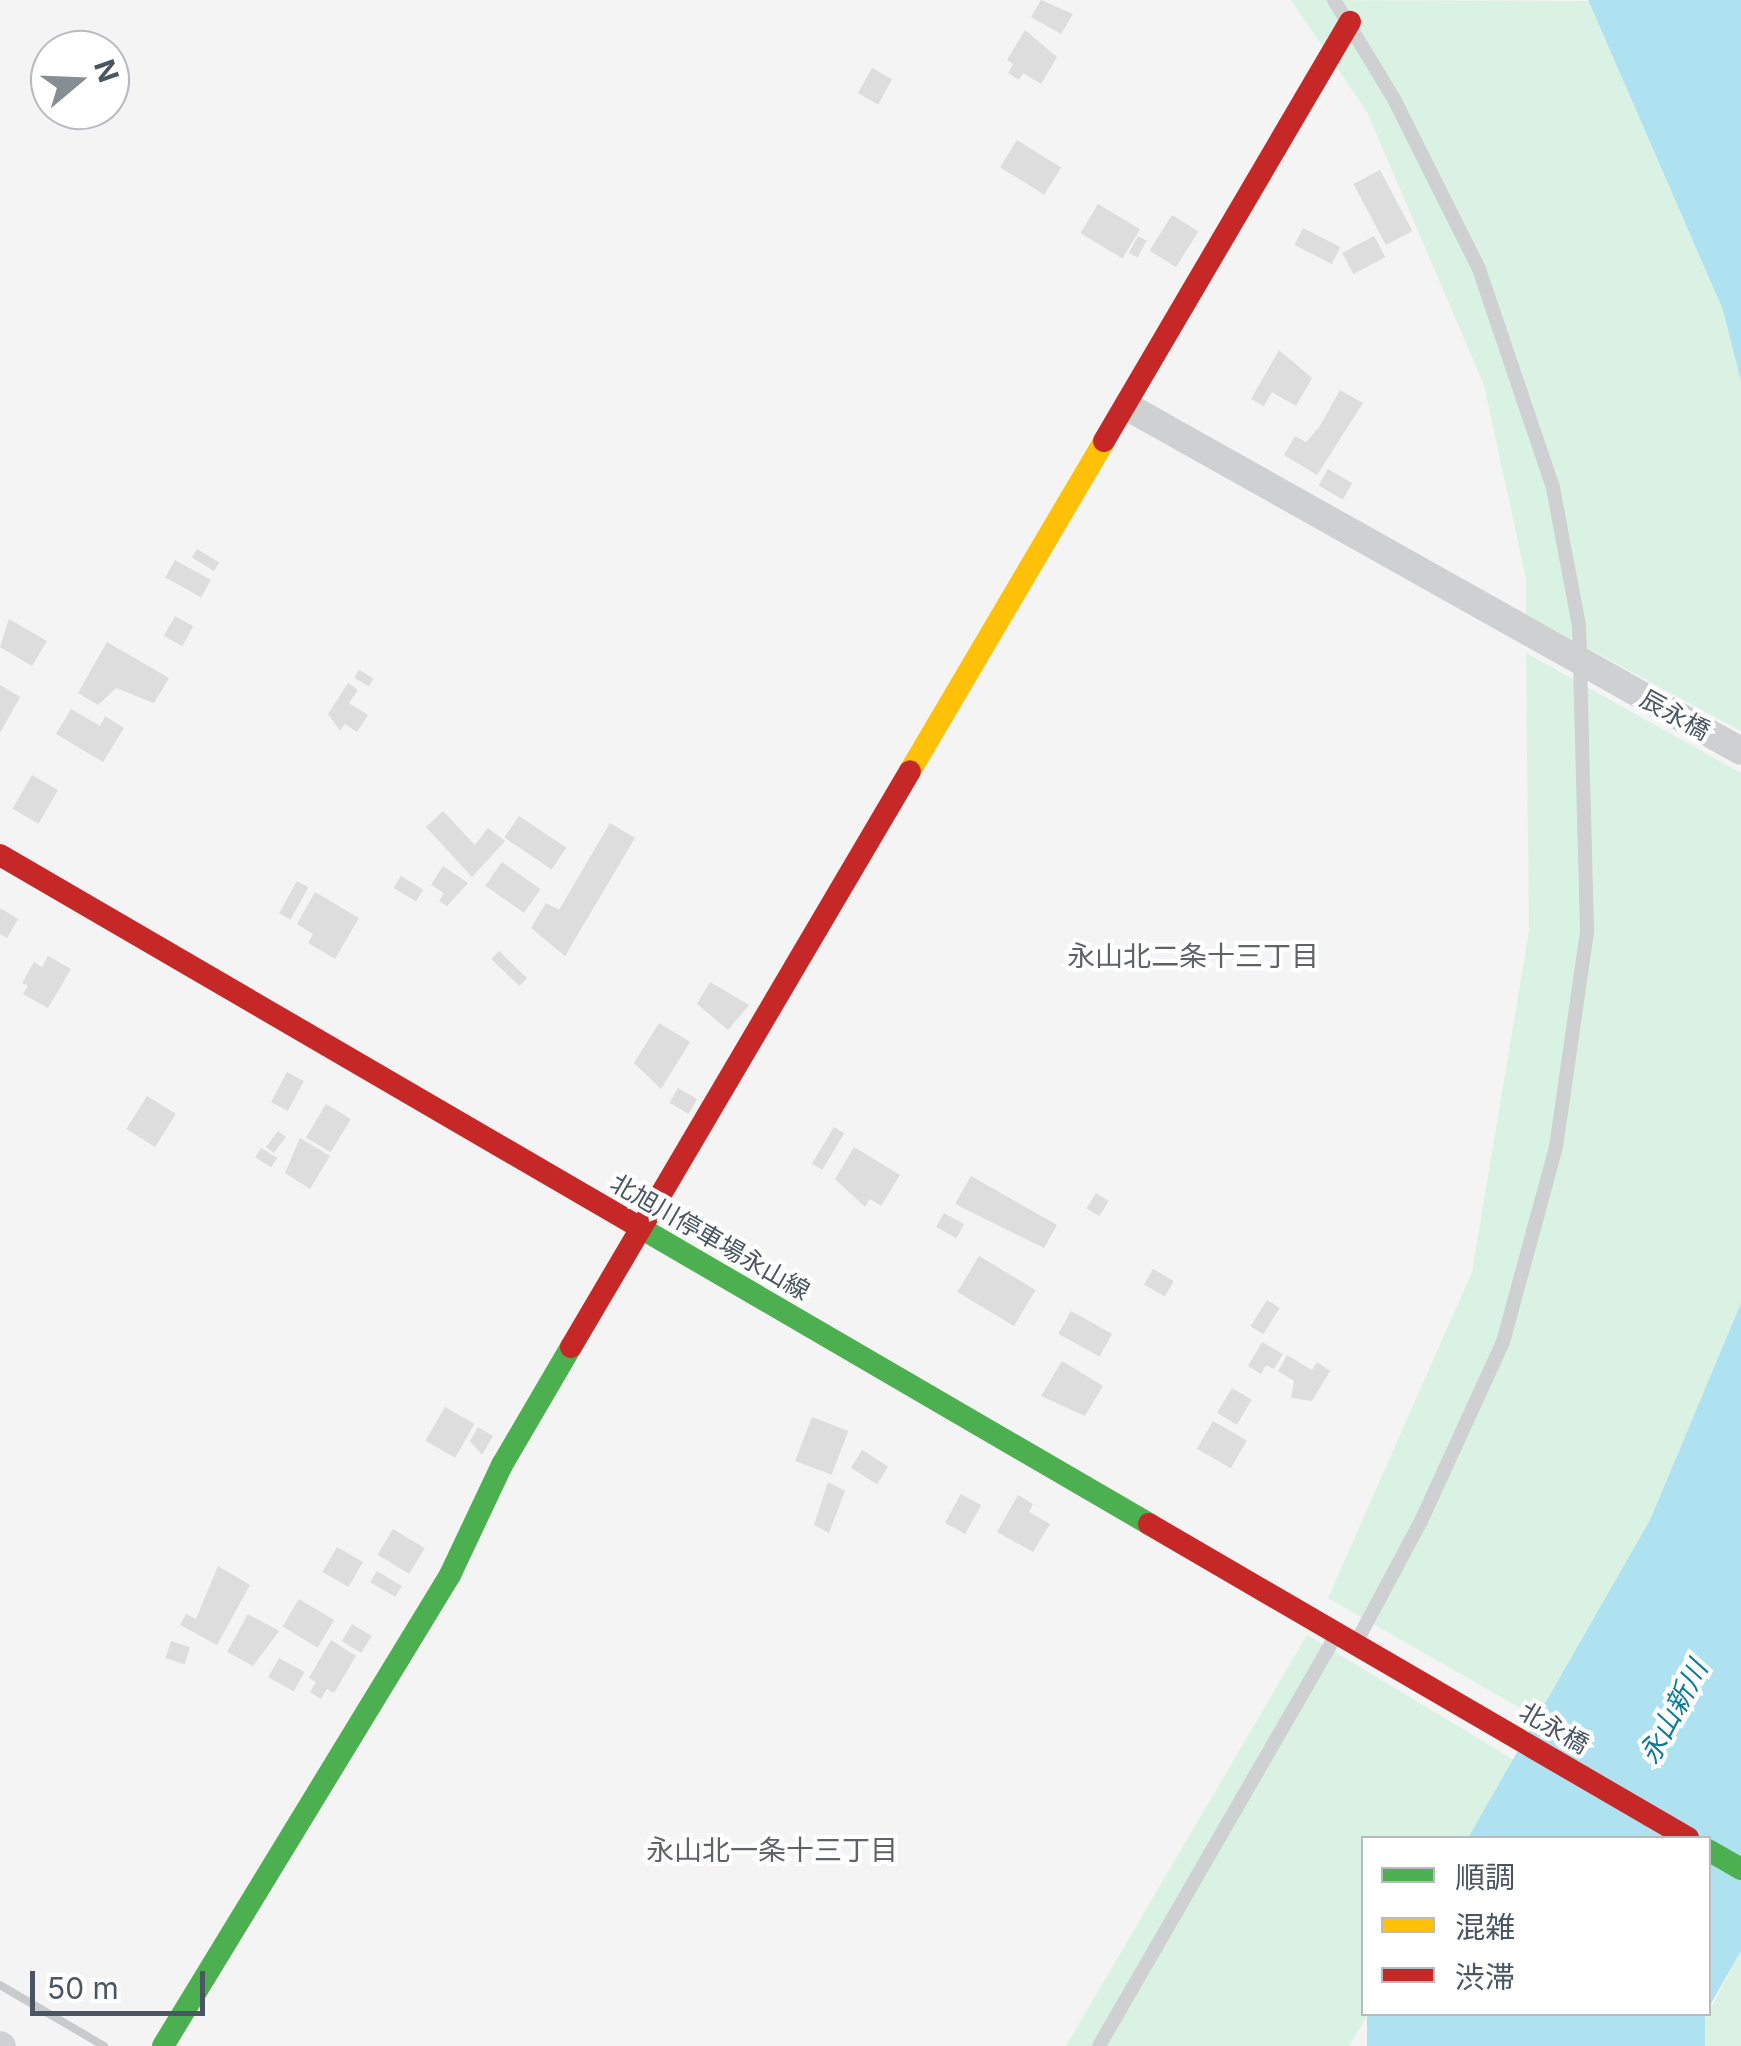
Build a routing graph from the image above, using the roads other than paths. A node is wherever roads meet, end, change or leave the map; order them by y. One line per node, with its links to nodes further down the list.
1 (1334, 0): 2 (lane)
2 (1350, 22): 3 (street); 4 (lane)
3 (1128, 407): 4 (street, 辰永橋); 7 (street)
4 (1582, 663): 5 (street, 辰永橋); 8 (lane)
5 (1741, 751)
6 (0, 854): 7 (street, 北旭川停車場永山線)
7 (642, 1229): 8 (street, 北旭川停車場永山線); 13 (street)
8 (1346, 1639): 9 (street, 北旭川停車場永山線); 14 (lane)
9 (1392, 1666): 10 (street, 北永橋)
10 (1685, 1836)
11 (1711, 1852): 12 (street)
12 (1741, 1869)
13 (163, 2046)
14 (1099, 2046)

